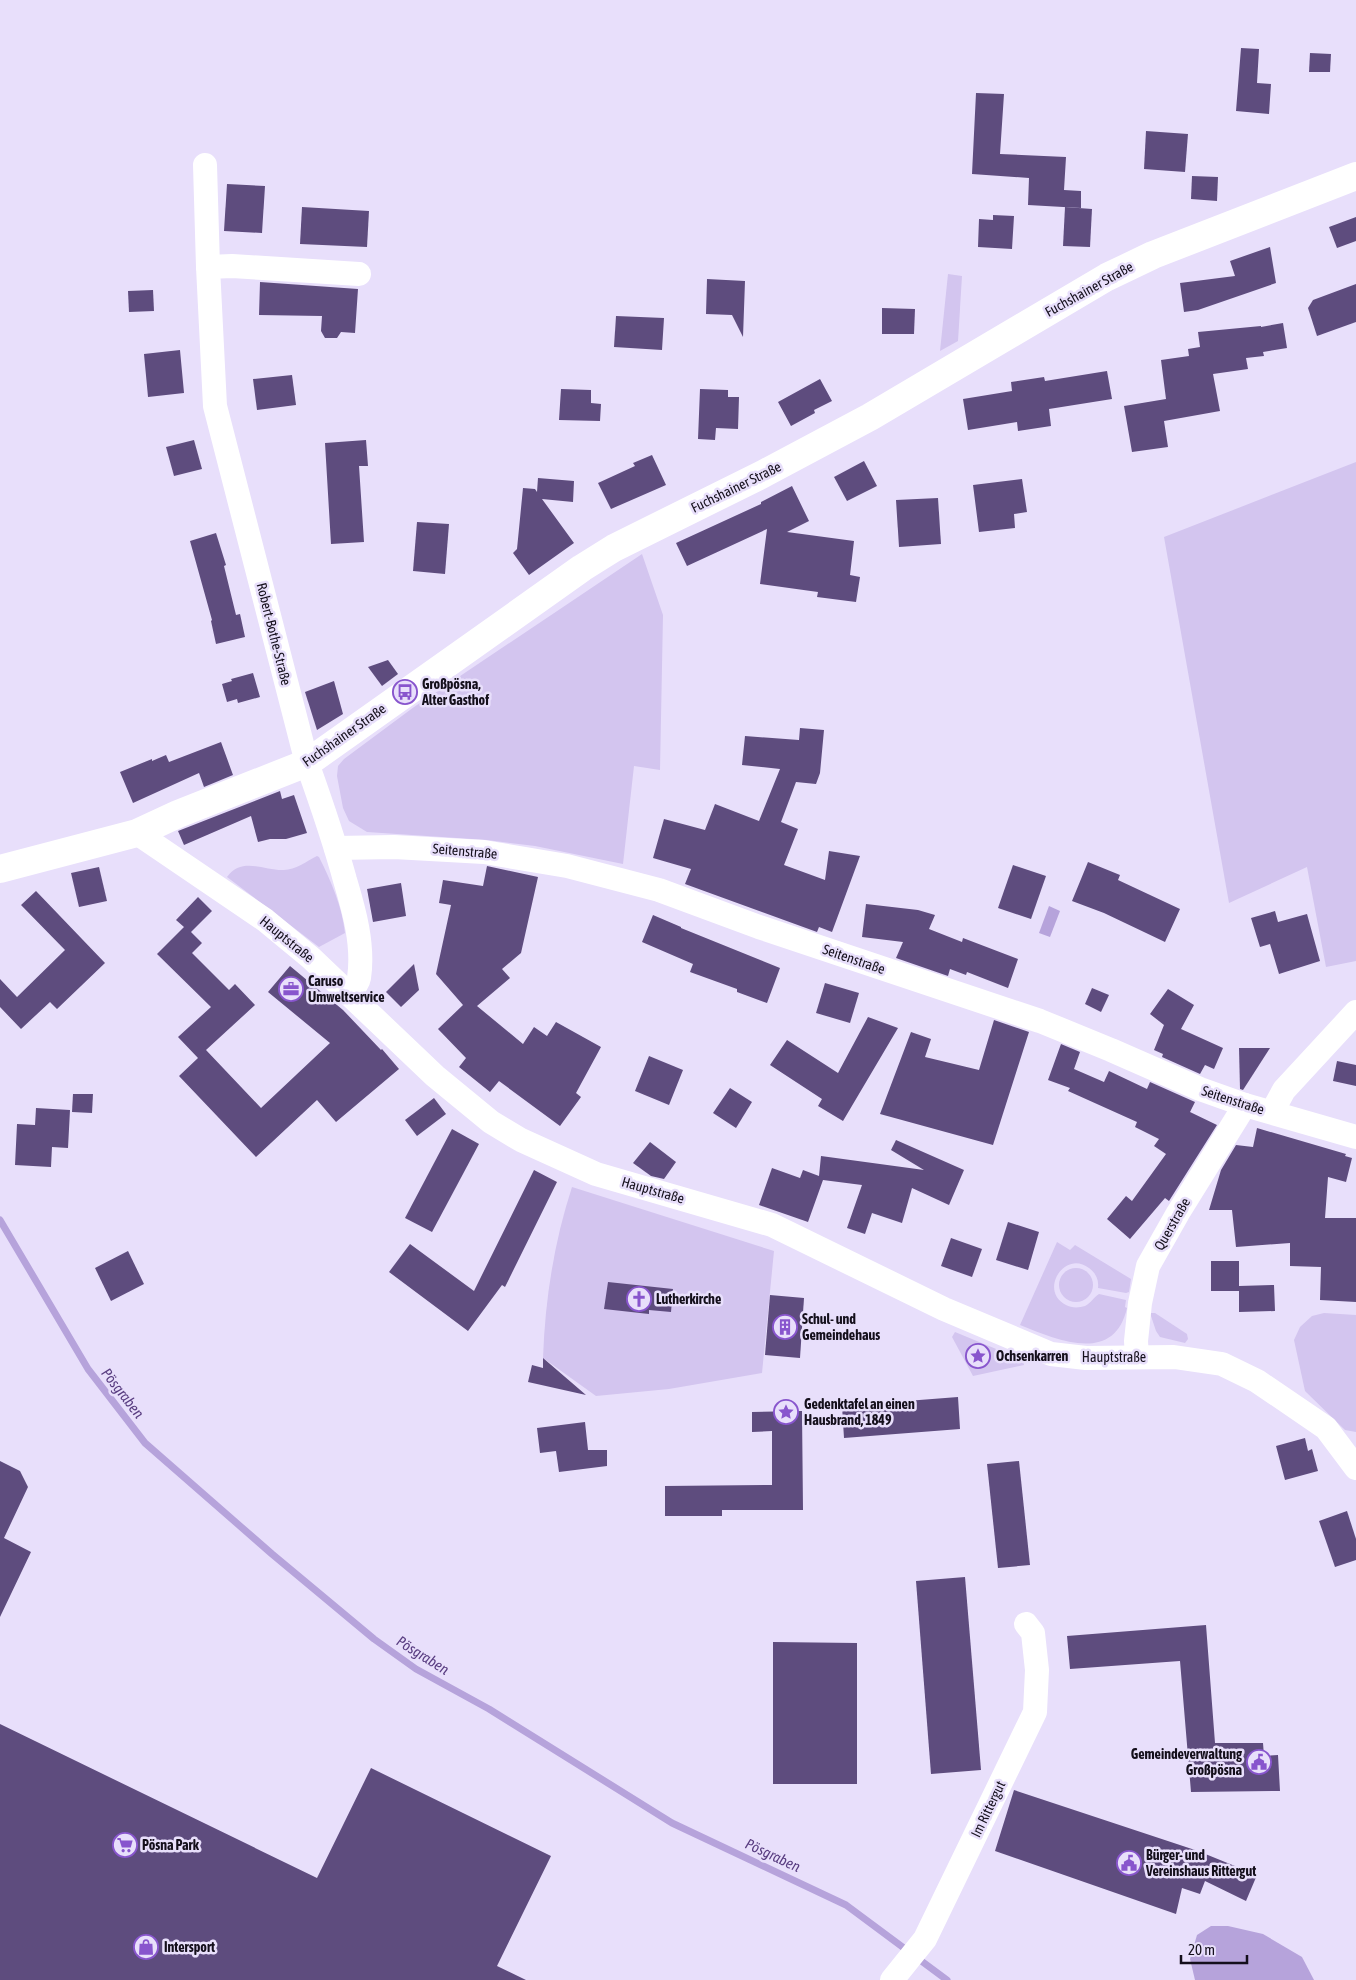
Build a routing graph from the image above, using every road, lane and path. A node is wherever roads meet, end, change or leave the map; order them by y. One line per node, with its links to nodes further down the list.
1 (205, 165): 3 (street, Robert-Bothe-Straße)
2 (1356, 176): 5 (street, Fuchshainer Straße)
3 (208, 267): 4 (street); 5 (street, Robert-Bothe-Straße)
4 (359, 274)
5 (307, 763): 6 (street, Fuchshainer Straße); 7 (street, Robert-Bothe-Straße)
6 (137, 833): 8 (street); 9 (street, Hauptstraße)
7 (336, 848): 9 (street, Robert-Bothe-Straße); 11 (street, Seitenstraße)
8 (0, 869)
9 (348, 993): 14 (street, Hauptstraße)
10 (1356, 1012): 12 (street)
11 (1245, 1105): 12 (street, Seitenstraße); 14 (street, Querstraße)
12 (1272, 1112): 13 (street, Seitenstraße)
13 (1356, 1137)
14 (1137, 1357): 15 (street, Hauptstraße)
15 (1356, 1468)
16 (1026, 1624): 17 (street, Im Rittergut)
17 (892, 1980)

